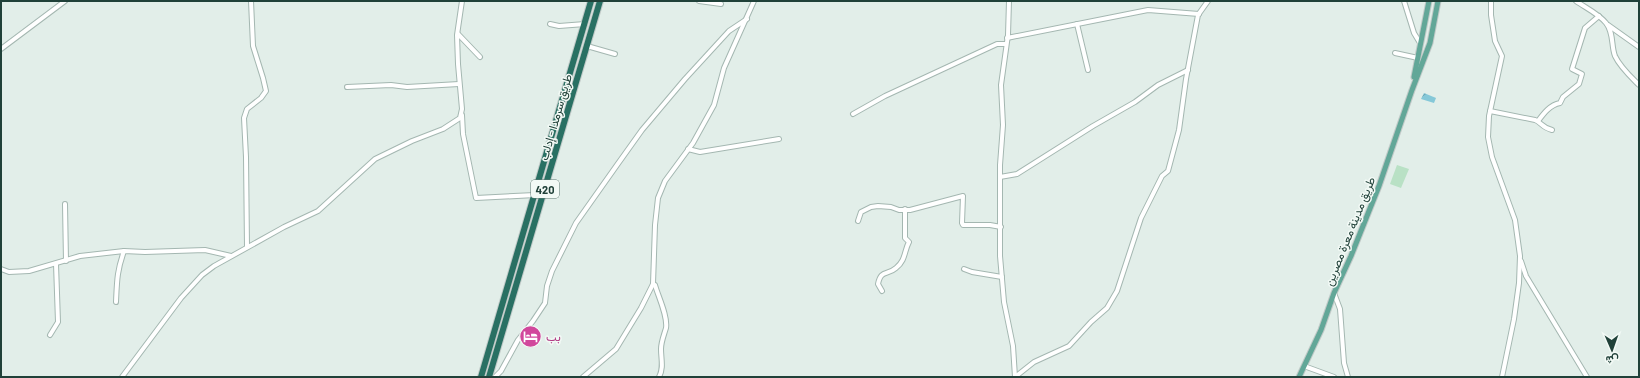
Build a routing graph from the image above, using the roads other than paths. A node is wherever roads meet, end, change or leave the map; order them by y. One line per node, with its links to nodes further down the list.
1 (65, 1): 29 (street)
2 (251, 1): 53 (street)
3 (462, 1): 23 (street)
4 (591, 1): 20 (highway, طريق سرمدا - إدلب / 420)
5 (600, 1): 27 (highway, طريق سرمدا - إدلب / 420)
6 (700, 1): 15 (street)
7 (754, 1): 18 (street)
8 (1009, 1): 24 (street)
9 (1208, 1): 16 (street)
10 (1404, 1): 25 (street)
11 (1429, 1): 25 (main road, طريق مدينة معرة مصرين)
12 (1438, 1): 39 (main road, طريق مدينة معرة مصرين)
13 (1491, 1): 40 (street)
14 (1576, 1): 17 (street)
15 (721, 4)
16 (1199, 14): 21 (street); 35 (street)
17 (1599, 16): 22 (street); 43 (street)
18 (747, 20): 46 (street); 73 (street)
19 (550, 24): 20 (street)
20 (585, 24): 48 (highway, طريق سرمدا - إدلب / 420)
21 (1077, 24): 24 (street); 34 (street)
22 (1607, 24): 28 (street); 37 (street)
23 (457, 34): 32 (street); 36 (street)
24 (1007, 38): 26 (street)
25 (1420, 43): 33 (main road, طريق مدينة معرة مصرين)
26 (1006, 44): 42 (street); 47 (street)
27 (587, 46): 31 (street); 63 (highway, طريق سرمدا - إدلب / 420)
28 (1639, 47)
29 (1, 49)
30 (1395, 53): 33 (street)
31 (616, 54)
32 (480, 57)
33 (1418, 58): 39 (main road, طريق مدينة معرة مصرين)
34 (1088, 70)
35 (1188, 70): 47 (street); 76 (street)
36 (459, 84): 38 (street); 41 (street)
37 (1639, 85)
38 (347, 88)
39 (1412, 90): 66 (main road, طريق مدينة معرة مصرين)
40 (1490, 111): 43 (street); 56 (street)
41 (462, 113): 48 (street); 53 (street)
42 (853, 114)
43 (1538, 121): 44 (street)
44 (1552, 130)
45 (779, 139): 46 (street)
46 (688, 149): 64 (street)
47 (1000, 177): 52 (street)
48 (535, 195): 62 (highway, طريق سرمدا - إدلب / 420)
49 (65, 204): 57 (street)
50 (905, 209): 51 (street); 52 (street); 65 (street)
51 (858, 221)
52 (1001, 227): 61 (street)
53 (247, 247): 55 (street)
54 (124, 250): 55 (street); 57 (street); 67 (street)
55 (232, 256): 70 (street)
56 (1520, 256): 80 (street); 81 (street)
57 (66, 261): 58 (street)
58 (56, 264): 59 (street); 68 (street)
59 (1, 269)
60 (964, 269): 61 (street)
61 (1002, 277): 76 (street)
62 (509, 282): 63 (highway); 71 (highway, طريق سرمدا - إدلب / 420)
63 (518, 284): 72 (highway, طريق سرمدا - إدلب / 420)
64 (653, 284): 74 (street); 75 (street)
65 (882, 291)
66 (1334, 293): 69 (main road, طريق مدينة معرة مصرين); 79 (street)
67 (116, 302)
68 (50, 335)
69 (1304, 366): 77 (main road, طريق مدينة معرة مصرين); 78 (street)
70 (122, 377)
71 (481, 377)
72 (489, 377)
73 (495, 377)
74 (583, 377)
75 (659, 377)
76 (1015, 377)
77 (1299, 377)
78 (1334, 377)
79 (1348, 377)
80 (1502, 377)
81 (1587, 377)

